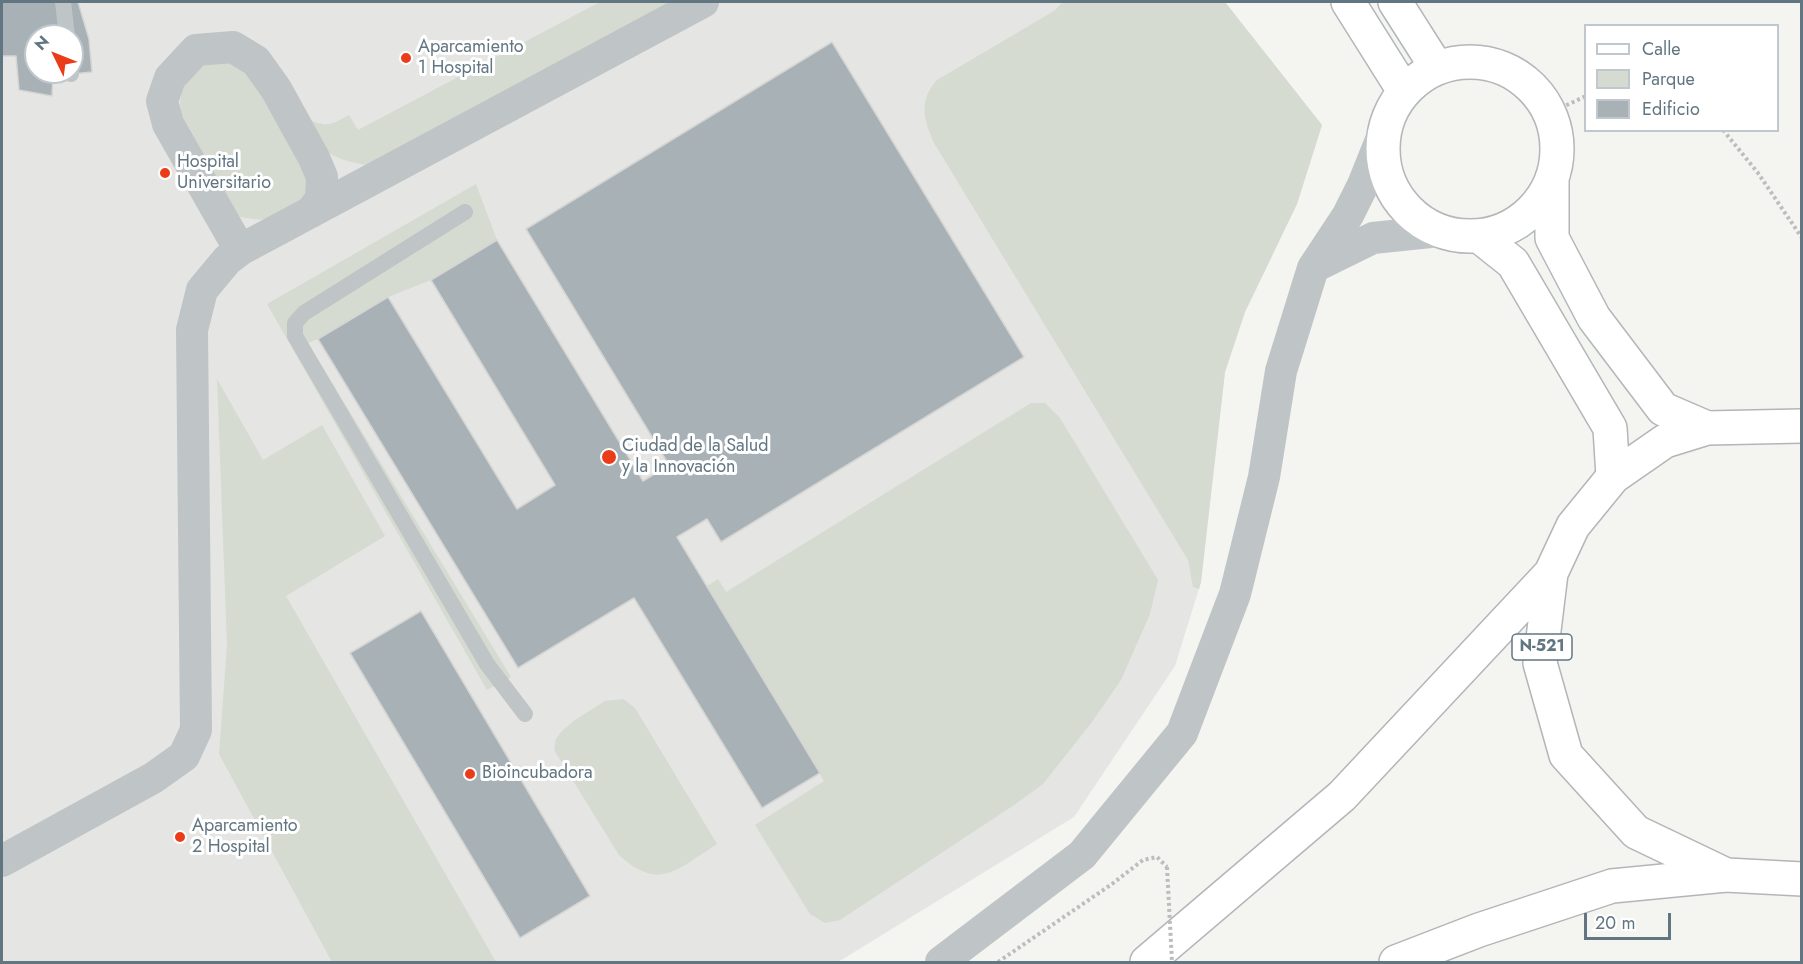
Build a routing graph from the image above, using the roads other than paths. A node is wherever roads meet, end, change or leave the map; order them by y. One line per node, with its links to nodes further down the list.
1 (63, 2): 5 (lane)
2 (703, 2): 10 (street)
3 (1348, 2): 7 (main road)
4 (1395, 2): 6 (main road)
5 (66, 24)
6 (1437, 68): 7 (main road); 11 (main road)
7 (1404, 92): 8 (main road)
8 (1383, 135): 14 (main road); 17 (street)
9 (315, 158): 10 (street); 13 (street); 16 (street)
10 (377, 176): 13 (street)
11 (1552, 178): 15 (main road); 19 (main road)
12 (465, 212): 22 (lane)
13 (311, 213): 16 (street)
14 (1440, 231): 15 (main road); 17 (street)
15 (1479, 236): 20 (main road)
16 (240, 250): 23 (street)
17 (1313, 268): 26 (street)
18 (1802, 426): 19 (main road, N-521)
19 (1707, 428): 20 (main road, N-521)
20 (1614, 477): 21 (main road, N-521)
21 (1551, 573): 24 (main road, N-521); 29 (main road, N-521)
22 (525, 714)
23 (2, 861)
24 (1726, 875): 25 (main road, N-521); 30 (main road, N-521)
25 (1802, 879)
26 (1011, 909): 27 (street); 28 (street)
27 (916, 963)
28 (941, 963)
29 (1147, 963)
30 (1396, 963)

